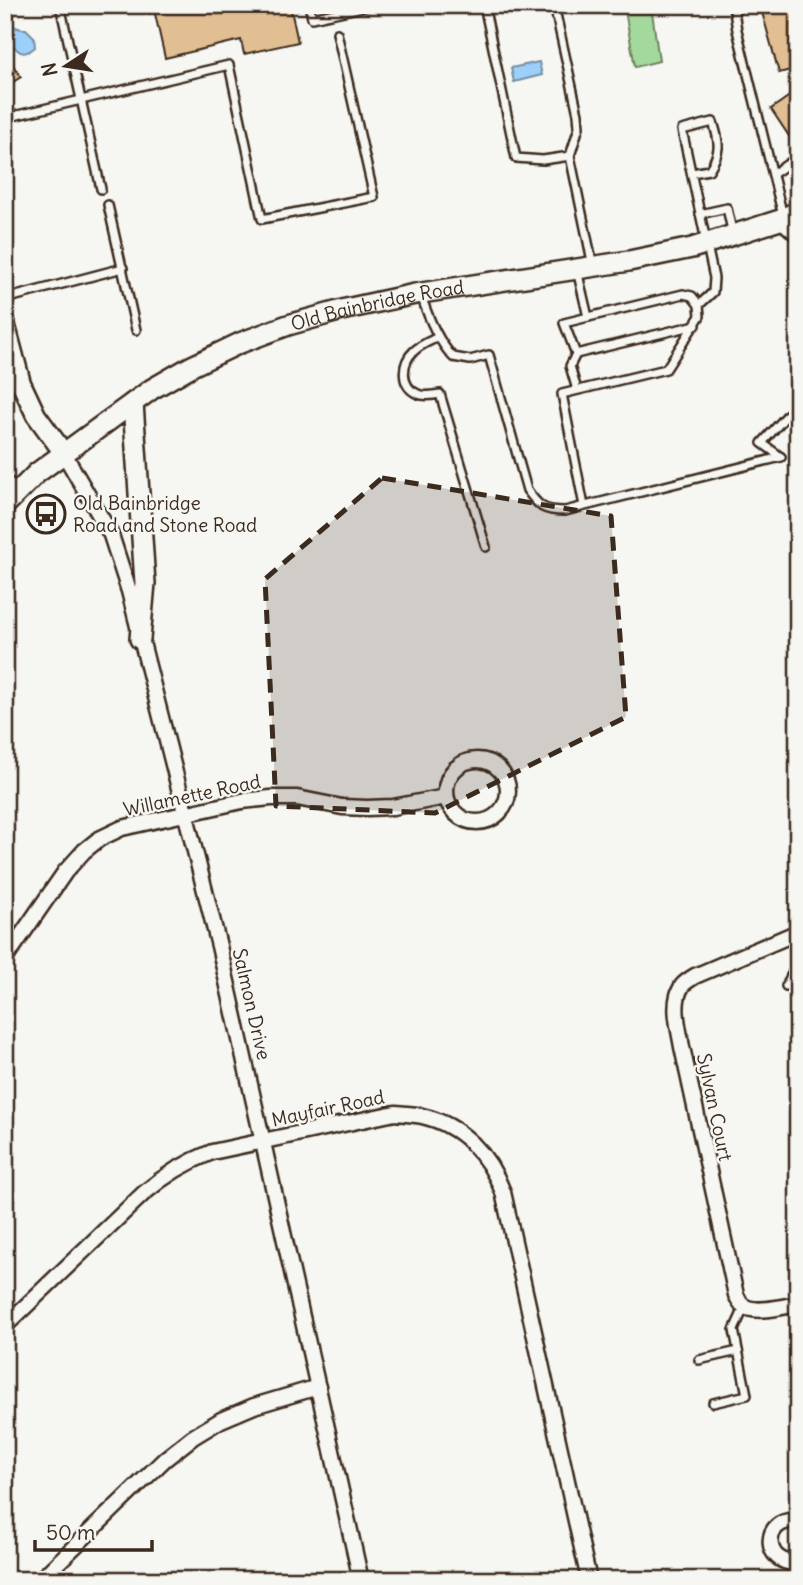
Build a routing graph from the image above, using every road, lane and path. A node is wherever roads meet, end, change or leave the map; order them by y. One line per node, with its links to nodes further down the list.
1 (60, 5): 8 (lane)
2 (309, 5): 3 (lane)
3 (372, 5)
4 (484, 5): 10 (lane)
5 (554, 5): 10 (lane)
6 (733, 5): 13 (lane)
7 (337, 33): 8 (lane)
8 (81, 100): 9 (lane); 14 (lane)
9 (5, 118)
10 (570, 156): 21 (lane)
11 (798, 158): 13 (lane)
12 (692, 173): 12 (lane); 16 (lane)
13 (773, 174): 17 (lane)
14 (101, 189)
15 (108, 205): 20 (lane)
16 (700, 214): 18 (lane); 19 (lane)
17 (793, 221): 18 (main road, Old Bainbridge Road)
18 (734, 235): 19 (main road, Old Bainbridge Road)
19 (706, 244): 21 (main road, Old Bainbridge Road); 24 (lane)
20 (123, 268): 23 (lane); 28 (lane)
21 (585, 268): 22 (main road, Old Bainbridge Road); 25 (lane)
22 (420, 294): 29 (lane); 32 (main road, Old Bainbridge Road)
23 (5, 299)
24 (699, 305): 25 (lane); 27 (lane)
25 (588, 317): 30 (lane)
26 (5, 323): 34 (street)
27 (696, 325): 30 (lane); 31 (lane)
28 (136, 330)
29 (438, 337): 37 (lane); 38 (lane)
30 (576, 354): 31 (lane)
31 (577, 390): 37 (lane)
32 (133, 403): 34 (main road, Old Bainbridge Road); 39 (main road)
33 (798, 403): 37 (lane)
34 (63, 452): 35 (main road, Old Bainbridge Road); 39 (street, Salmon Drive)
35 (13, 484): 36 (main road, Old Bainbridge Road)
36 (5, 505)
37 (584, 506)
38 (486, 547)
39 (140, 639): 41 (street, Salmon Drive)
40 (446, 797): 40 (street); 41 (street, Willamette Road)
41 (185, 813): 43 (street, Willamette Road); 46 (street, Salmon Drive)
42 (798, 932): 48 (street, Sylvan Court)
43 (5, 959)
44 (798, 961): 45 (lane)
45 (786, 986)
46 (263, 1141): 49 (street, Mayfair Road); 52 (street, Salmon Drive); 58 (street, Mayfair Road)
47 (798, 1304): 48 (street)
48 (745, 1306): 50 (lane)
49 (5, 1325)
50 (738, 1351): 51 (lane); 53 (lane)
51 (699, 1360)
52 (317, 1387): 56 (street); 57 (street, Salmon Drive)
53 (713, 1403)
54 (798, 1521): 55 (street)
55 (797, 1567)
56 (40, 1580)
57 (360, 1580)
58 (589, 1580)

